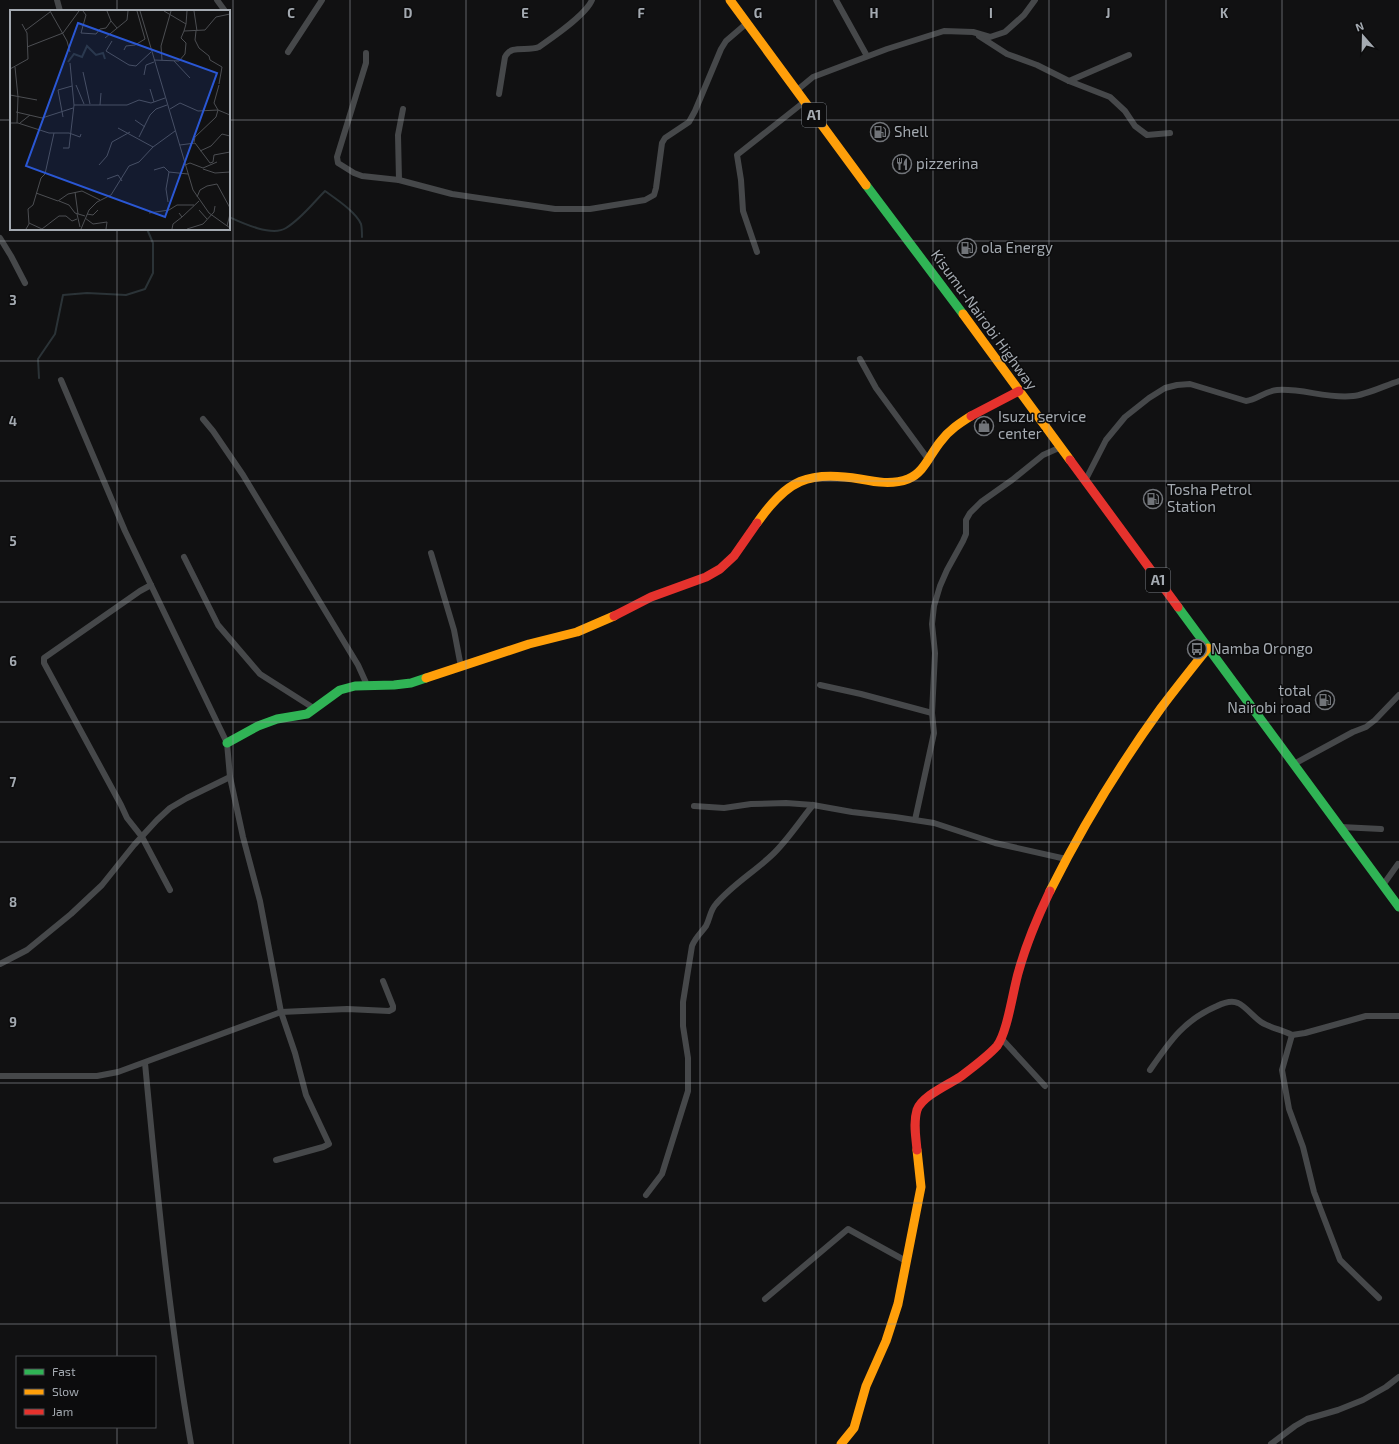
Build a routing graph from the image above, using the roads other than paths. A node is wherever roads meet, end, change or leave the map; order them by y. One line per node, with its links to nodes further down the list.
1 (57, 0): 8 (street)
2 (217, 0): 9 (street)
3 (322, 0): 12 (street)
4 (592, 0): 18 (street)
5 (730, 0): 10 (main road, A1 / A1)
6 (836, 0): 15 (street)
7 (1034, 0): 11 (street)
8 (60, 10)
9 (225, 10)
10 (747, 23): 17 (main road, A1 / A1); 22 (street)
11 (973, 32): 15 (street); 16 (street)
12 (288, 52)
13 (366, 53): 22 (street)
14 (1129, 55): 16 (street)
15 (867, 56): 17 (street)
16 (1069, 81): 21 (street)
17 (796, 91): 19 (main road, A1 / A1)
18 (499, 94)
19 (804, 102): 24 (street); 25 (main road, A1 / A1)
20 (403, 109): 22 (street)
21 (1170, 133)
22 (399, 180)
23 (0, 238): 26 (street)
24 (758, 252)
25 (917, 252): 30 (main road, Kisumu-Nairobi Highway / A1)
26 (25, 283)
27 (860, 359): 33 (street)
28 (61, 380): 37 (street)
29 (1399, 381): 34 (street)
30 (1019, 391): 32 (main road, Kisumu-Nairobi Highway / A1); 33 (main road)
31 (203, 419): 40 (street)
32 (1061, 447): 34 (main road, Kisumu-Nairobi Highway / A1); 44 (street)
33 (928, 459): 39 (main road)
34 (1085, 481): 38 (main road, Kisumu-Nairobi Highway / A1)
35 (431, 553): 39 (street)
36 (184, 557): 43 (street)
37 (151, 585): 45 (street); 53 (street)
38 (1208, 648): 46 (main road, Kisumu-Nairobi Highway / A1); 54 (main road)
39 (461, 666): 40 (main road)
40 (367, 685): 43 (main road)
41 (820, 685): 44 (street)
42 (1399, 694): 46 (street)
43 (315, 709): 45 (main road)
44 (932, 713): 50 (street)
45 (227, 743): 47 (street)
46 (1294, 764): 51 (main road, Kisumu-Nairobi Highway / A1)
47 (230, 777): 53 (street); 61 (street)
48 (813, 805): 49 (street); 50 (street); 70 (street)
49 (694, 806)
50 (916, 820): 54 (street)
51 (1341, 827): 52 (street); 56 (main road, Kisumu-Nairobi Highway / A1)
52 (1381, 830)
53 (142, 837): 57 (street); 59 (street)
54 (1066, 859): 64 (main road)
55 (1398, 864): 56 (street)
56 (1383, 885): 58 (main road, Kisumu-Nairobi Highway / A1)
57 (170, 890)
58 (1399, 907)
59 (0, 964)
60 (383, 981): 61 (street)
61 (282, 1012): 65 (street); 69 (street)
62 (1399, 1016): 63 (street)
63 (1292, 1036): 66 (street); 72 (street)
64 (1001, 1038): 68 (street); 71 (main road)
65 (145, 1063): 67 (street); 75 (street)
66 (1150, 1070)
67 (0, 1076)
68 (1045, 1086)
69 (276, 1160)
70 (646, 1195)
71 (906, 1261): 73 (street); 76 (main road)
72 (1379, 1298)
73 (765, 1299)
74 (1399, 1377): 77 (street)
75 (192, 1444)
76 (841, 1444)
77 (1271, 1444)

